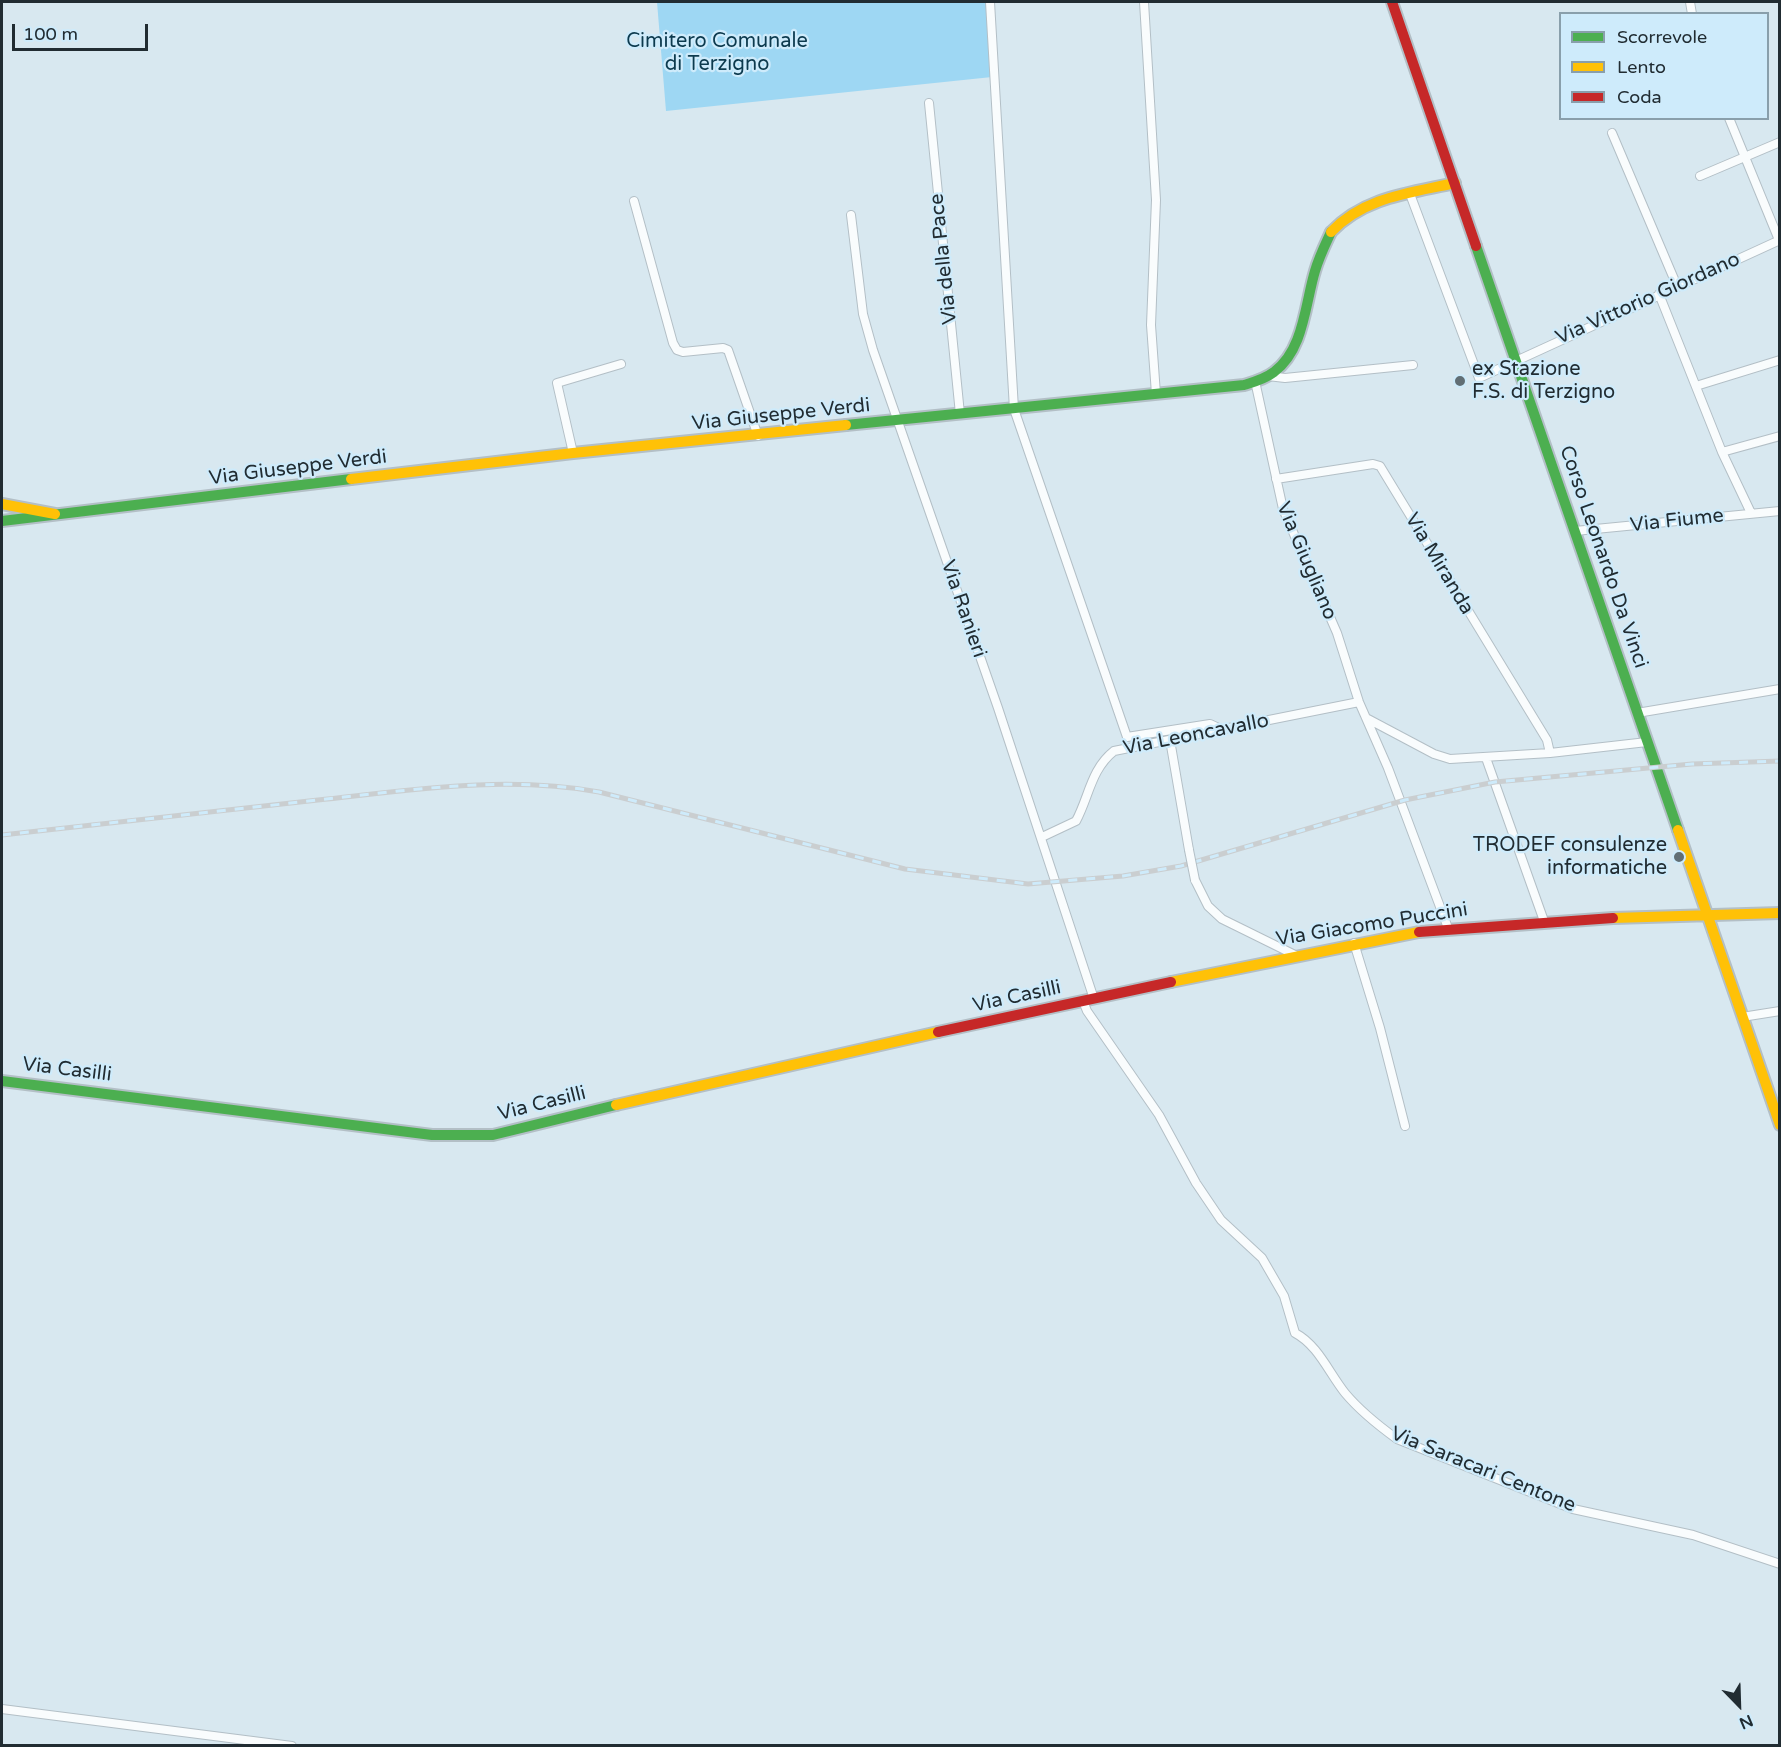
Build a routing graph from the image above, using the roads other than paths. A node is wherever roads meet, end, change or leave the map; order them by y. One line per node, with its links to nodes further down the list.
1 (990, 2): 25 (street)
2 (1144, 2): 24 (street)
3 (1392, 2): 10 (main road, Corso Leonardo Da Vinci)
4 (928, 104): 26 (street, Via della Pace)
5 (1731, 120): 8 (street)
6 (1612, 133): 15 (street)
7 (1779, 142): 8 (street)
8 (1745, 157): 9 (street); 14 (street)
9 (1700, 176)
10 (1455, 183): 11 (main road, Via Giuseppe Verdi); 17 (main road, Corso Leonardo Da Vinci)
11 (1410, 194): 17 (street, Via Vittorio Giordano); 21 (main road, Via Giuseppe Verdi)
12 (634, 201): 28 (street)
13 (851, 215): 27 (street, Via Ranieri)
14 (1779, 240): 15 (street, Via Vittorio Giordano)
15 (1677, 286): 16 (street, Via Vittorio Giordano)
16 (1659, 294): 17 (street, Via Vittorio Giordano); 23 (street)
17 (1516, 359): 38 (main road, Corso Leonardo Da Vinci)
18 (1779, 360): 23 (street)
19 (621, 364): 31 (street)
20 (1413, 365): 21 (street)
21 (1267, 376): 22 (main road, Via Giuseppe Verdi)
22 (1255, 381): 24 (main road, Via Giuseppe Verdi); 32 (street, Via Giugliano)
23 (1696, 386): 30 (street)
24 (1156, 394): 25 (main road, Via Giuseppe Verdi)
25 (1014, 408): 26 (main road, Via Giuseppe Verdi); 43 (street)
26 (960, 414): 27 (main road, Via Giuseppe Verdi)
27 (897, 421): 28 (main road, Via Giuseppe Verdi); 48 (street, Via Ranieri)
28 (758, 436): 31 (main road, Via Giuseppe Verdi)
29 (1779, 436): 30 (street)
30 (1722, 452): 35 (street)
31 (573, 453): 36 (main road, Via Giuseppe Verdi)
32 (1276, 479): 40 (street, Via Giugliano); 46 (street, Via Miranda)
33 (2, 504): 36 (main road)
34 (1779, 511): 35 (street, Via Fiume)
35 (1751, 513): 38 (street, Via Fiume)
36 (55, 514): 37 (main road, Via Giuseppe Verdi)
37 (2, 521)
38 (1575, 531): 41 (main road, Corso Leonardo Da Vinci)
39 (1779, 689): 41 (street)
40 (1359, 702): 42 (street, Via Giugliano); 43 (street, Via Leoncavallo)
41 (1637, 713): 45 (main road, Corso Leonardo Da Vinci)
42 (1368, 719): 47 (street); 52 (street, Via Giugliano)
43 (1224, 730): 44 (street, Via Leoncavallo)
44 (1170, 740): 48 (street, Via Leoncavallo); 54 (street, bridge)
45 (1647, 742): 46 (street); 50 (main road, Corso Leonardo Da Vinci)
46 (1550, 753): 47 (street)
47 (1486, 758): 51 (street)
48 (1042, 837): 55 (street, Via Ranieri)
49 (1779, 913): 50 (main road, Via Giacomo Puccini)
50 (1707, 917): 51 (main road, Via Giacomo Puccini); 58 (main road, Corso Leonardo Da Vinci)
51 (1544, 921): 52 (main road, Via Giacomo Puccini)
52 (1448, 928): 53 (main road, Via Giacomo Puccini)
53 (1354, 943): 54 (main road, Via Giacomo Puccini); 61 (street)
54 (1297, 955): 55 (main road, Via Giacomo Puccini)
55 (1094, 999): 56 (main road, Via Giacomo Puccini)
56 (1083, 1001): 59 (main road, Via Casilli); 62 (street, Via Saracari Centone)
57 (1779, 1011): 58 (street)
58 (1742, 1017): 60 (main road, Corso Leonardo Da Vinci)
59 (2, 1081)
60 (1779, 1125)
61 (1405, 1126)
62 (1779, 1564)
63 (2, 1709): 64 (street)
64 (292, 1746)

